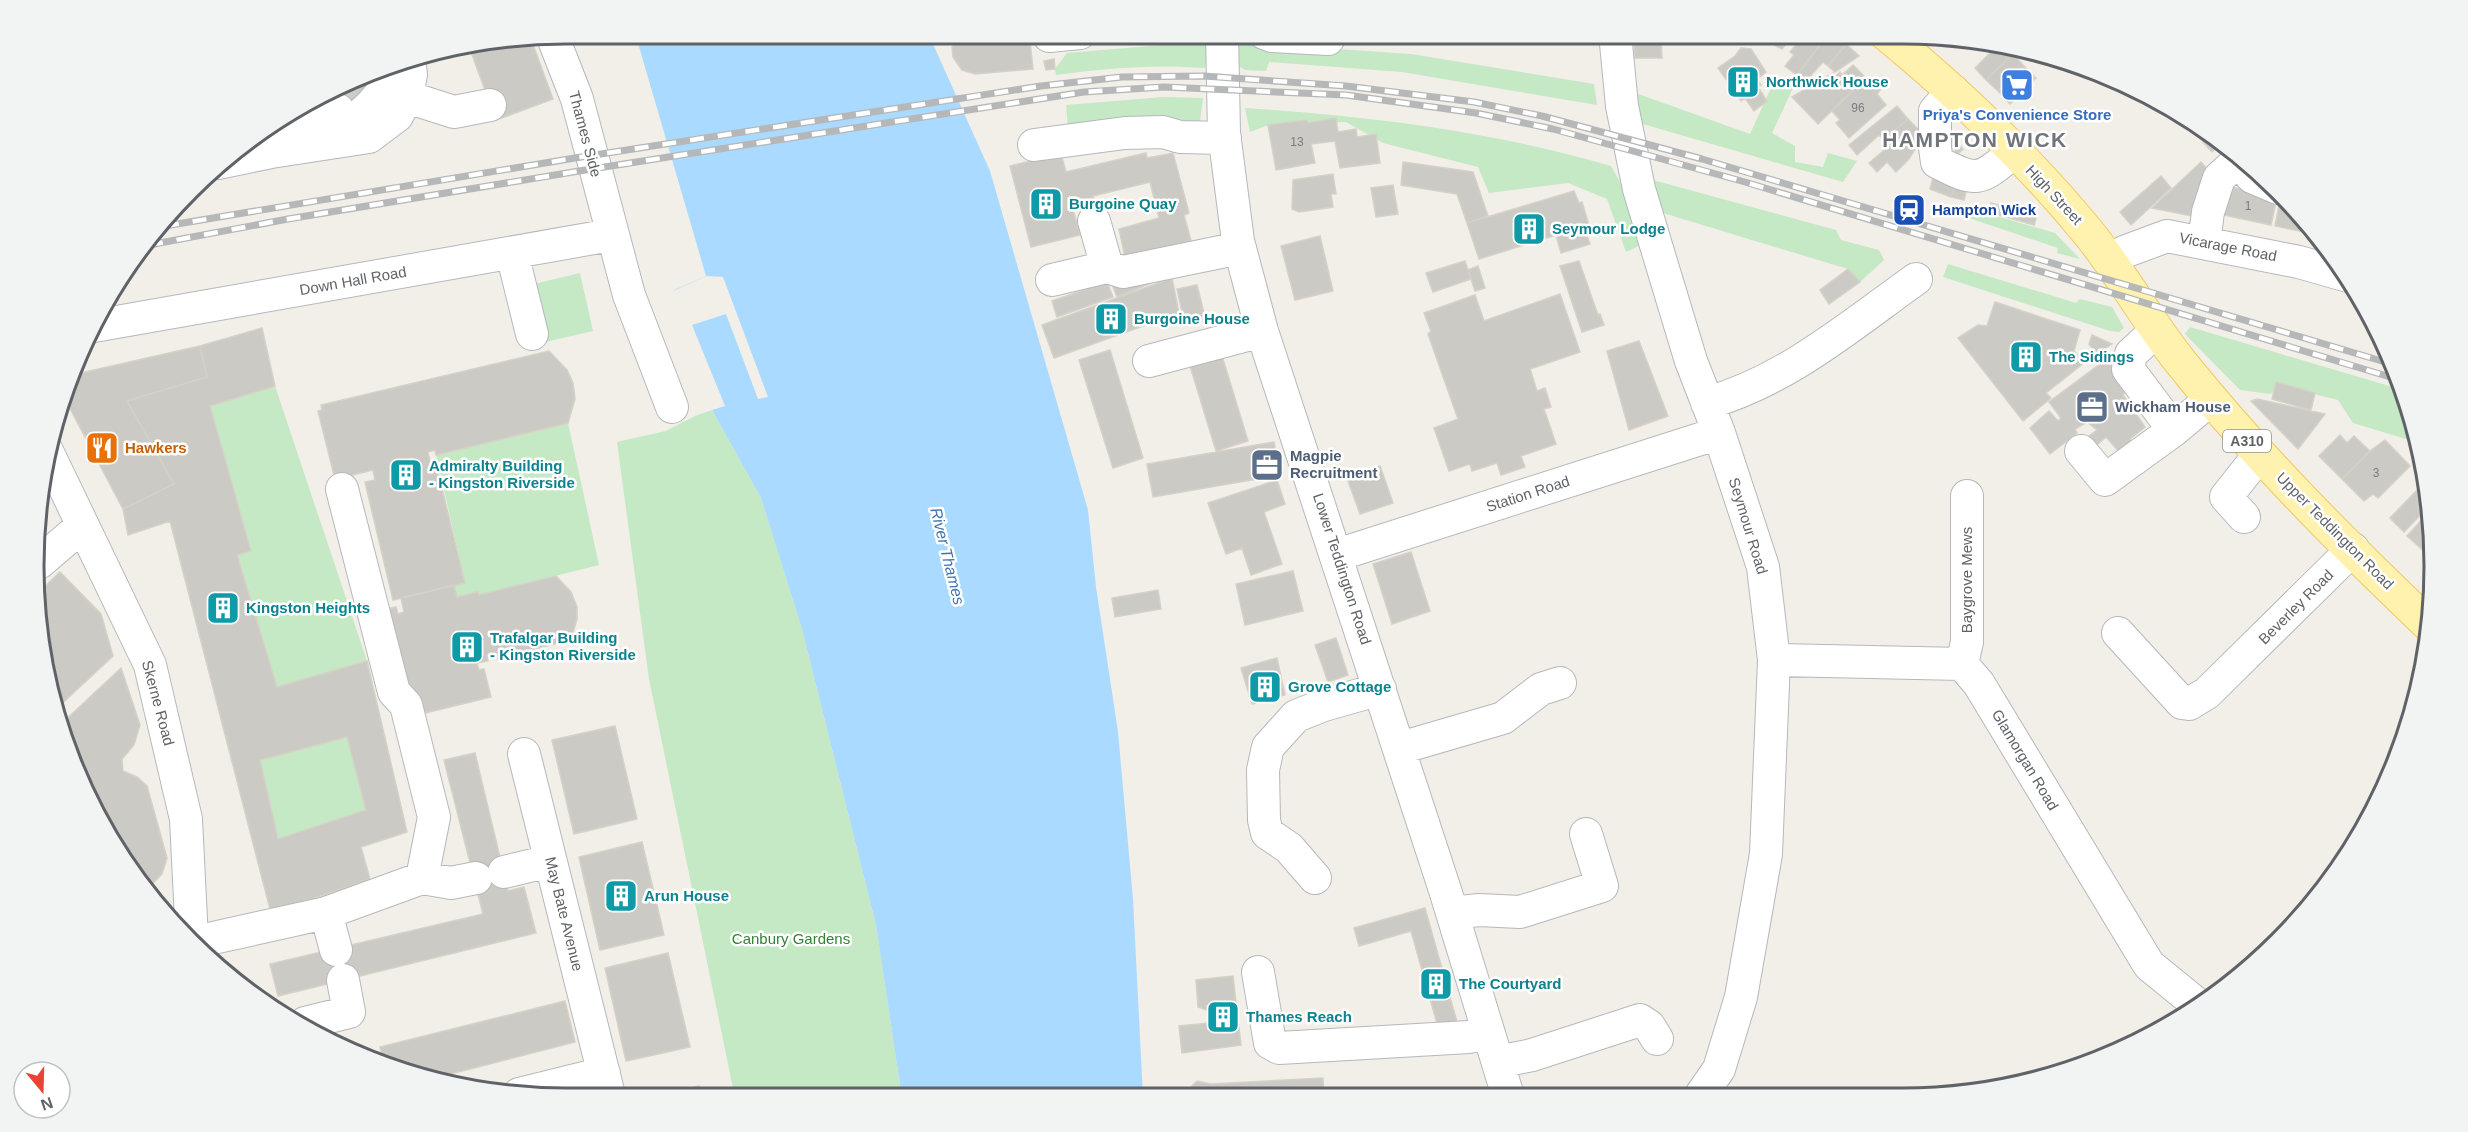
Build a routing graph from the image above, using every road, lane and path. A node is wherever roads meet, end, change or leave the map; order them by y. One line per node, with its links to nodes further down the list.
1 (556, 44): 17 (street, Thames Side)
2 (1222, 44): 11 (street, Lower Teddington Road)
3 (1617, 44): 32 (street, Seymour Road)
4 (1899, 44): 7 (main road, High Street / A310)
5 (410, 67): 8 (street)
6 (389, 74): 13 (street)
7 (1953, 91): 14 (main road, High Street / A310); 14 (street)
8 (407, 97): 10 (street); 13 (street)
9 (342, 100): 13 (street)
10 (490, 105)
11 (1225, 138): 12 (street); 19 (street, Lower Teddington Road)
12 (1034, 145)
13 (260, 146)
14 (2014, 152): 21 (main road, High Street / A310)
15 (2236, 164): 18 (street)
16 (1094, 221): 22 (street)
17 (611, 235): 20 (street, Down Hall Road); 33 (street, Thames Side)
18 (2204, 242): 21 (street, Vicarage Road); 23 (street, Vicarage Road)
19 (1240, 248): 22 (street); 28 (street, Lower Teddington Road)
20 (512, 253): 26 (street, Down Hall Road); 29 (street)
21 (2110, 261): 27 (main road, High Street / A310)
22 (1107, 267): 25 (street)
23 (2333, 271)
24 (1916, 279): 32 (street)
25 (1052, 280)
26 (103, 324)
27 (2155, 326): 31 (main road, Upper Teddington Road / A310); 34 (street)
28 (1262, 331): 30 (street); 44 (street, Lower Teddington Road)
29 (532, 334)
30 (1149, 361)
31 (2211, 399): 34 (street); 37 (main road, Upper Teddington Road / A310)
32 (1707, 403): 35 (street, Seymour Road)
33 (672, 407)
34 (2174, 429): 36 (street)
35 (1719, 433): 44 (street, Station Road); 48 (street, Seymour Road)
36 (2081, 451)
37 (2260, 454): 41 (street); 43 (main road, Upper Teddington Road / A310)
38 (54, 465): 42 (street, Skerne Road)
39 (342, 489): 56 (street)
40 (1967, 495): 49 (street, Baygrove Mews)
41 (2244, 517)
42 (82, 526): 45 (street); 60 (street, Skerne Road)
43 (2353, 549): 46 (main road, Upper Teddington Road / A310); 47 (street, Beverley Road)
44 (1338, 555): 51 (street, Lower Teddington Road)
45 (44, 558)
46 (2421, 617)
47 (2118, 633)
48 (1774, 660): 49 (street); 73 (street, Seymour Road)
49 (1962, 664): 65 (street, Glamorgan Road)
50 (1560, 683): 52 (street)
51 (1380, 689): 52 (street, Lower Teddington Road); 57 (street)
52 (1400, 748): 59 (street, Lower Teddington Road)
53 (524, 754): 55 (street, May Bate Avenue)
54 (1586, 834): 59 (street)
55 (550, 861): 56 (street); 70 (street, May Bate Avenue)
56 (422, 878): 58 (street)
57 (1315, 878)
58 (326, 913): 61 (street); 62 (street)
59 (1452, 913): 67 (street, Lower Teddington Road)
60 (193, 931)
61 (201, 939)
62 (336, 950)
63 (1258, 972): 67 (street)
64 (343, 980): 66 (street)
65 (2192, 1000)
66 (311, 1021)
67 (1488, 1031): 69 (street, Lower Teddington Road)
68 (1656, 1039): 69 (street)
69 (1498, 1062): 72 (street, Lower Teddington Road)
70 (607, 1086): 71 (street, May Bate Avenue)
71 (585, 1088)
72 (1506, 1088)
73 (1706, 1088)

